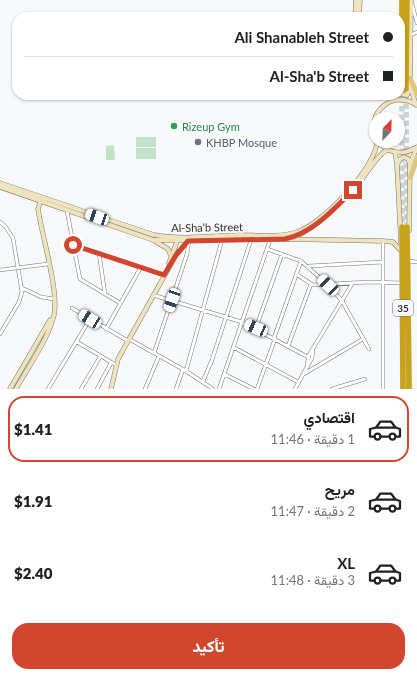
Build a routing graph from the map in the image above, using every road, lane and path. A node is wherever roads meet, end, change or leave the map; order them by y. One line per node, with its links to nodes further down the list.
1 (356, 0): 4 (street)
2 (360, 0): 5 (street)
3 (406, 2): 6 (street); 7 (street); 8 (highway); 10 (highway)
4 (356, 12)
5 (359, 12)
6 (401, 12)
7 (417, 23)
8 (413, 34): 9 (street)
9 (410, 78): 10 (street); 11 (main road)
10 (405, 89): 13 (street)
11 (417, 94)
12 (393, 100): 13 (street); 14 (street)
13 (417, 105)
14 (378, 112)
15 (417, 147): 18 (street); 20 (street)
16 (376, 148): 29 (street, Al-Sha'b Street)
17 (388, 150): 18 (street); 31 (street, Al-Sha'b Street)
18 (395, 152): 21 (street)
19 (417, 158): 22 (main road)
20 (410, 164): 21 (street); 22 (street)
21 (398, 165): 39 (street)
22 (410, 178): 39 (street)
23 (0, 183): 25 (street, Al-Sha'b Street)
24 (0, 187): 25 (street, Al-Sha'b Street)
25 (41, 199): 26 (street, Al-Sha'b Street); 30 (street, Al-Sha'b Street); 49 (street)
26 (67, 211): 32 (street, Al-Sha'b Street); 38 (street)
27 (0, 222): 52 (street)
28 (405, 227): 39 (highway, 35)
29 (240, 238): 30 (street, Al-Sha'b Street); 33 (street, Al-Sha'b Street); 34 (street, Al-Sha'b Street)
30 (178, 239): 32 (street, Al-Sha'b Street); 36 (street, Al-Sha'b Street); 44 (street)
31 (285, 239): 35 (street, Al-Sha'b Street); 37 (street, Al-Sha'b Street)
32 (152, 240): 44 (street)
33 (222, 240): 36 (street, Al-Sha'b Street); 71 (street)
34 (250, 240): 35 (street, Al-Sha'b Street); 72 (street)
35 (270, 240): 40 (street)
36 (188, 241): 53 (street); 66 (street)
37 (383, 241): 41 (street, Al-Sha'b Street); 47 (street)
38 (73, 245): 42 (street); 63 (street)
39 (405, 246): 41 (highway, 35); 46 (highway, 35)
40 (267, 249): 43 (street); 74 (street)
41 (402, 252): 58 (highway, 35)
42 (100, 253): 51 (street); 63 (street)
43 (282, 254): 45 (street); 76 (street)
44 (171, 258): 53 (street)
45 (301, 261): 50 (street); 55 (street)
46 (408, 261): 48 (street); 119 (highway, 35)
47 (383, 262): 50 (street); 57 (street)
48 (417, 262)
49 (48, 264): 52 (street); 65 (street)
50 (309, 266): 61 (street)
51 (141, 267): 56 (street); 68 (street)
52 (18, 268): 54 (street); 62 (street)
53 (168, 268): 56 (street)
54 (0, 270)
55 (296, 274): 59 (street); 78 (street)
56 (164, 275): 64 (street)
57 (383, 283): 58 (street); 60 (street); 117 (street)
58 (401, 283): 118 (highway, 35)
59 (311, 284): 61 (street); 82 (street)
60 (352, 284): 61 (street); 67 (street)
61 (328, 285): 67 (street)
62 (22, 288): 65 (street); 77 (street)
63 (105, 294): 68 (street)
64 (153, 295): 66 (street); 80 (street)
65 (54, 298): 70 (street)
66 (172, 300): 71 (street); 86 (street)
67 (342, 301): 79 (street); 85 (street)
68 (120, 303): 75 (street)
69 (72, 308): 73 (street)
70 (54, 310): 102 (street); 103 (street)
71 (204, 310): 72 (street); 95 (street)
72 (225, 317): 74 (street); 99 (street)
73 (90, 319): 75 (street); 81 (street)
74 (242, 322): 76 (street); 83 (street)
75 (106, 328): 80 (street)
76 (256, 328): 78 (street)
77 (0, 334)
78 (274, 339): 82 (street); 91 (street)
79 (363, 339): 84 (street); 94 (street)
80 (128, 340): 86 (street); 92 (street)
81 (77, 342): 88 (street); 104 (street)
82 (288, 346): 89 (street)
83 (233, 347): 91 (street); 96 (street)
84 (369, 349)
85 (313, 351): 89 (street); 93 (street)
86 (154, 353): 87 (street)
87 (159, 356): 95 (street); 108 (street)
88 (100, 357): 90 (street); 105 (street)
89 (308, 357): 93 (street)
90 (111, 363): 92 (street); 106 (street)
91 (266, 364): 100 (street); 113 (street)
92 (116, 365): 107 (street)
93 (307, 365): 94 (street); 94 (street); 97 (street)
94 (315, 366): 97 (street)
95 (185, 370): 99 (street); 109 (street)
96 (224, 374): 111 (street); 112 (street)
97 (302, 375): 100 (street)
98 (365, 379): 101 (street)
99 (203, 381): 110 (street)
100 (298, 382): 114 (street)
101 (349, 384): 115 (street); 116 (street)
102 (10, 389)
103 (16, 389)
104 (48, 389)
105 (81, 389)
106 (97, 389)
107 (111, 389)
108 (145, 389)
109 (176, 389)
110 (212, 389)
111 (219, 389)
112 (254, 389)
113 (258, 389)
114 (295, 389)
115 (332, 389)
116 (350, 389)
117 (383, 389)
118 (403, 389)
119 (409, 389)

